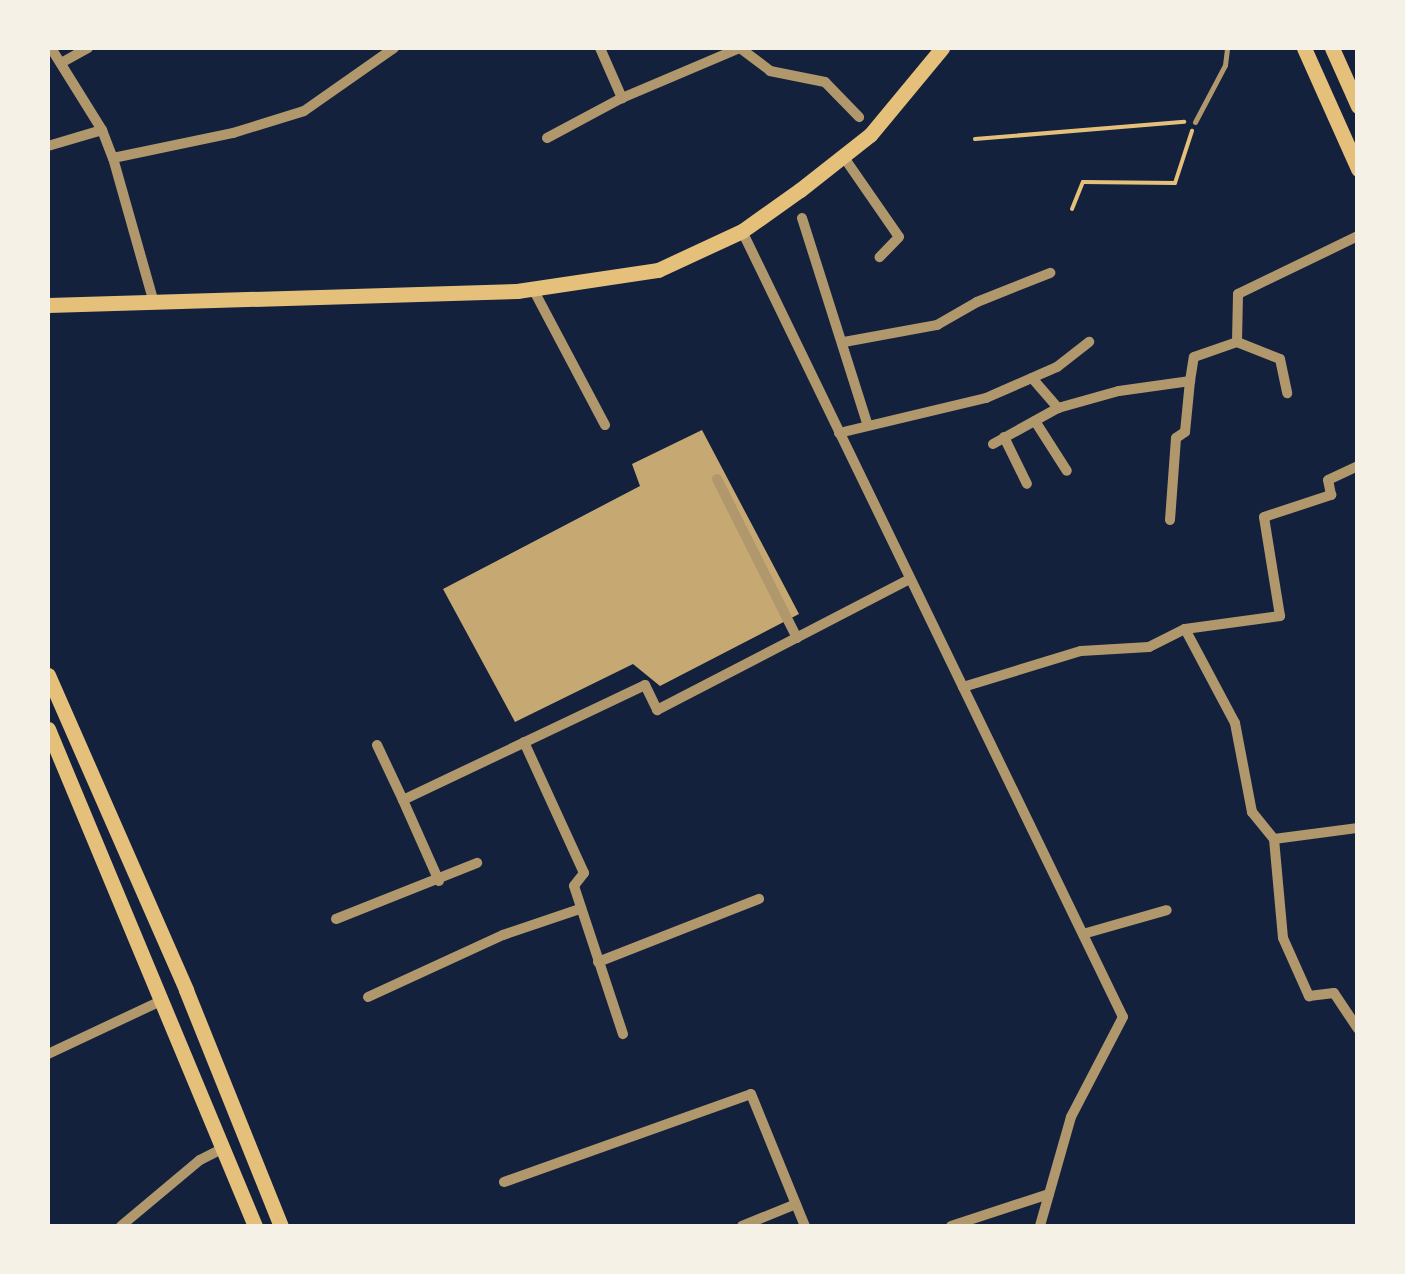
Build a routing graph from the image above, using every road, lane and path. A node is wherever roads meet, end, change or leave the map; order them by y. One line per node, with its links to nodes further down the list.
1 (51, 48): 10 (street)
2 (88, 48): 10 (street)
3 (394, 48): 20 (street)
4 (600, 48): 11 (street)
5 (740, 48): 11 (street); 13 (street)
6 (942, 48): 19 (main road)
7 (1227, 48): 14 (lane)
8 (1304, 48): 21 (main road)
9 (1332, 48): 12 (main road)
10 (61, 63): 15 (street)
11 (622, 98): 16 (street)
12 (1358, 106)
13 (859, 117)
14 (1195, 122): 17 (path); 22 (path)
15 (102, 130): 18 (street); 20 (street)
16 (547, 138)
17 (975, 139)
18 (48, 146)
19 (843, 156): 24 (main road); 26 (street)
20 (113, 158): 29 (street)
21 (1358, 170)
22 (1072, 209)
23 (802, 218): 31 (street)
24 (742, 231): 28 (main road); 41 (street)
25 (1358, 236): 33 (street)
26 (880, 257)
27 (1050, 273): 31 (street)
28 (533, 289): 29 (main road); 40 (street)
29 (154, 303): 30 (main road)
30 (48, 305)
31 (844, 342): 39 (street)
32 (1089, 342): 34 (street)
33 (1237, 342): 35 (street); 36 (street)
34 (1032, 378): 37 (street); 39 (street)
35 (1190, 381): 37 (street); 48 (street)
36 (1287, 393)
37 (1058, 408): 38 (street)
38 (1034, 421): 42 (street); 45 (street)
39 (867, 423): 41 (street)
40 (605, 425)
41 (840, 433): 49 (street)
42 (1004, 438): 43 (street); 47 (street)
43 (993, 444)
44 (1358, 466): 50 (street)
45 (1067, 471)
46 (717, 479): 51 (street)
47 (1027, 484)
48 (1170, 520)
49 (910, 579): 51 (street); 53 (street)
50 (1185, 630): 53 (street); 59 (street)
51 (797, 638): 55 (street)
52 (48, 675): 79 (main road)
53 (963, 687): 66 (street)
54 (48, 729): 69 (main road)
55 (524, 742): 57 (street); 63 (street)
56 (376, 745): 57 (street)
57 (403, 800): 61 (street)
58 (1358, 828): 59 (street)
59 (1274, 839): 70 (street)
60 (477, 864): 61 (street)
61 (440, 881): 65 (street)
62 (759, 899): 67 (street)
63 (580, 909): 67 (street); 68 (street)
64 (1166, 910): 66 (street)
65 (336, 919)
66 (1083, 934): 75 (street)
67 (598, 962): 71 (street)
68 (368, 997)
69 (163, 1000): 72 (street); 73 (main road)
70 (1358, 1029)
71 (622, 1034)
72 (48, 1054)
73 (224, 1148): 77 (street); 78 (main road)
74 (504, 1182): 76 (street)
75 (1049, 1194): 82 (street); 83 (street)
76 (796, 1204): 80 (street); 81 (street)
77 (121, 1226)
78 (255, 1226)
79 (280, 1226)
80 (742, 1226)
81 (805, 1226)
82 (952, 1226)
83 (1040, 1226)

